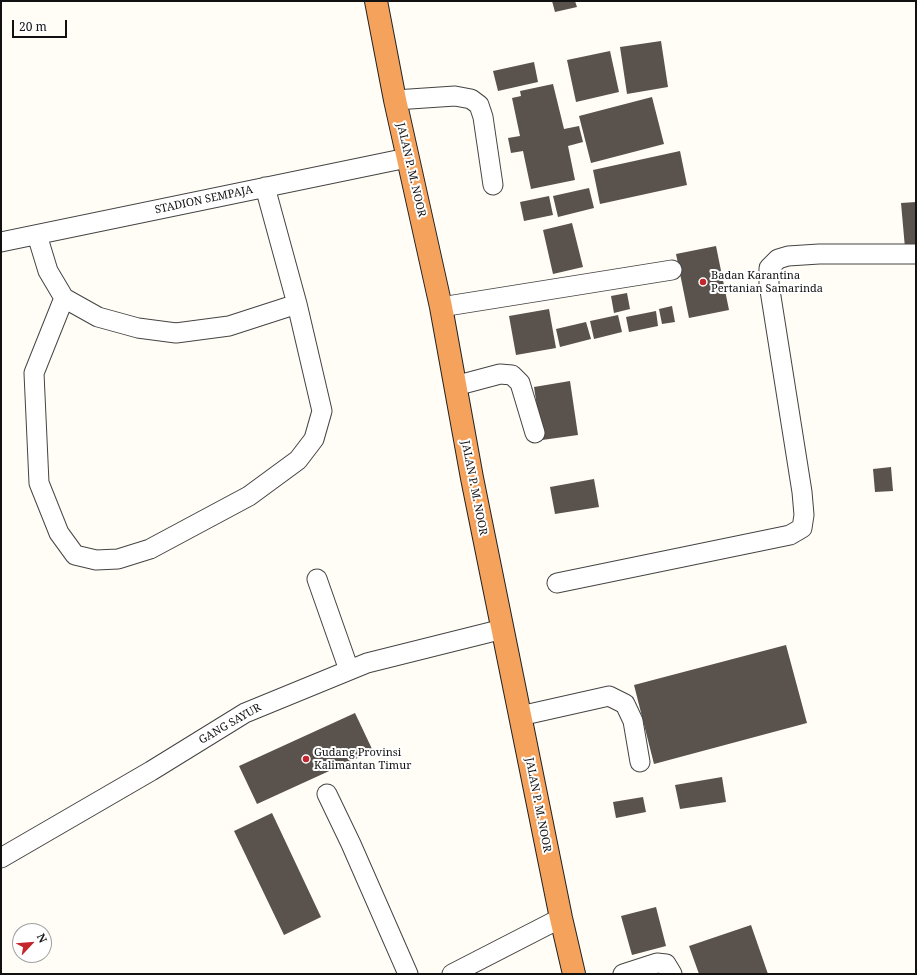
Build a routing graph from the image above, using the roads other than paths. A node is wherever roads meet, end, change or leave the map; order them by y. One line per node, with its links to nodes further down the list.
1 (376, 1): 2 (highway, JALAN P. M. NOOR)
2 (395, 100): 3 (highway, JALAN P. M. NOOR); 4 (street)
3 (407, 158): 5 (street, STADION SEMPAJA); 12 (highway, JALAN P. M. NOOR)
4 (493, 185)
5 (265, 187): 6 (street, STADION SEMPAJA); 11 (street)
6 (36, 235): 7 (street, STADION SEMPAJA); 10 (street)
7 (1, 242)
8 (916, 254): 16 (street)
9 (672, 270): 12 (street)
10 (64, 298): 11 (street); 11 (street)
11 (297, 304)
12 (441, 307): 13 (highway, JALAN P. M. NOOR)
13 (455, 386): 14 (street); 17 (highway, JALAN P. M. NOOR)
14 (535, 433)
15 (318, 579): 18 (street)
16 (557, 583)
17 (503, 629): 18 (street, GANG SAYUR); 19 (highway, JALAN P. M. NOOR)
18 (349, 670): 22 (street, GANG SAYUR)
19 (520, 716): 20 (street); 23 (highway, JALAN P. M. NOOR)
20 (640, 762)
21 (327, 794): 24 (street)
22 (1, 858)
23 (560, 918): 25 (street); 26 (highway, JALAN P. M. NOOR)
24 (408, 974)
25 (452, 974)
26 (574, 974)
27 (623, 974): 28 (street)
28 (672, 974)

